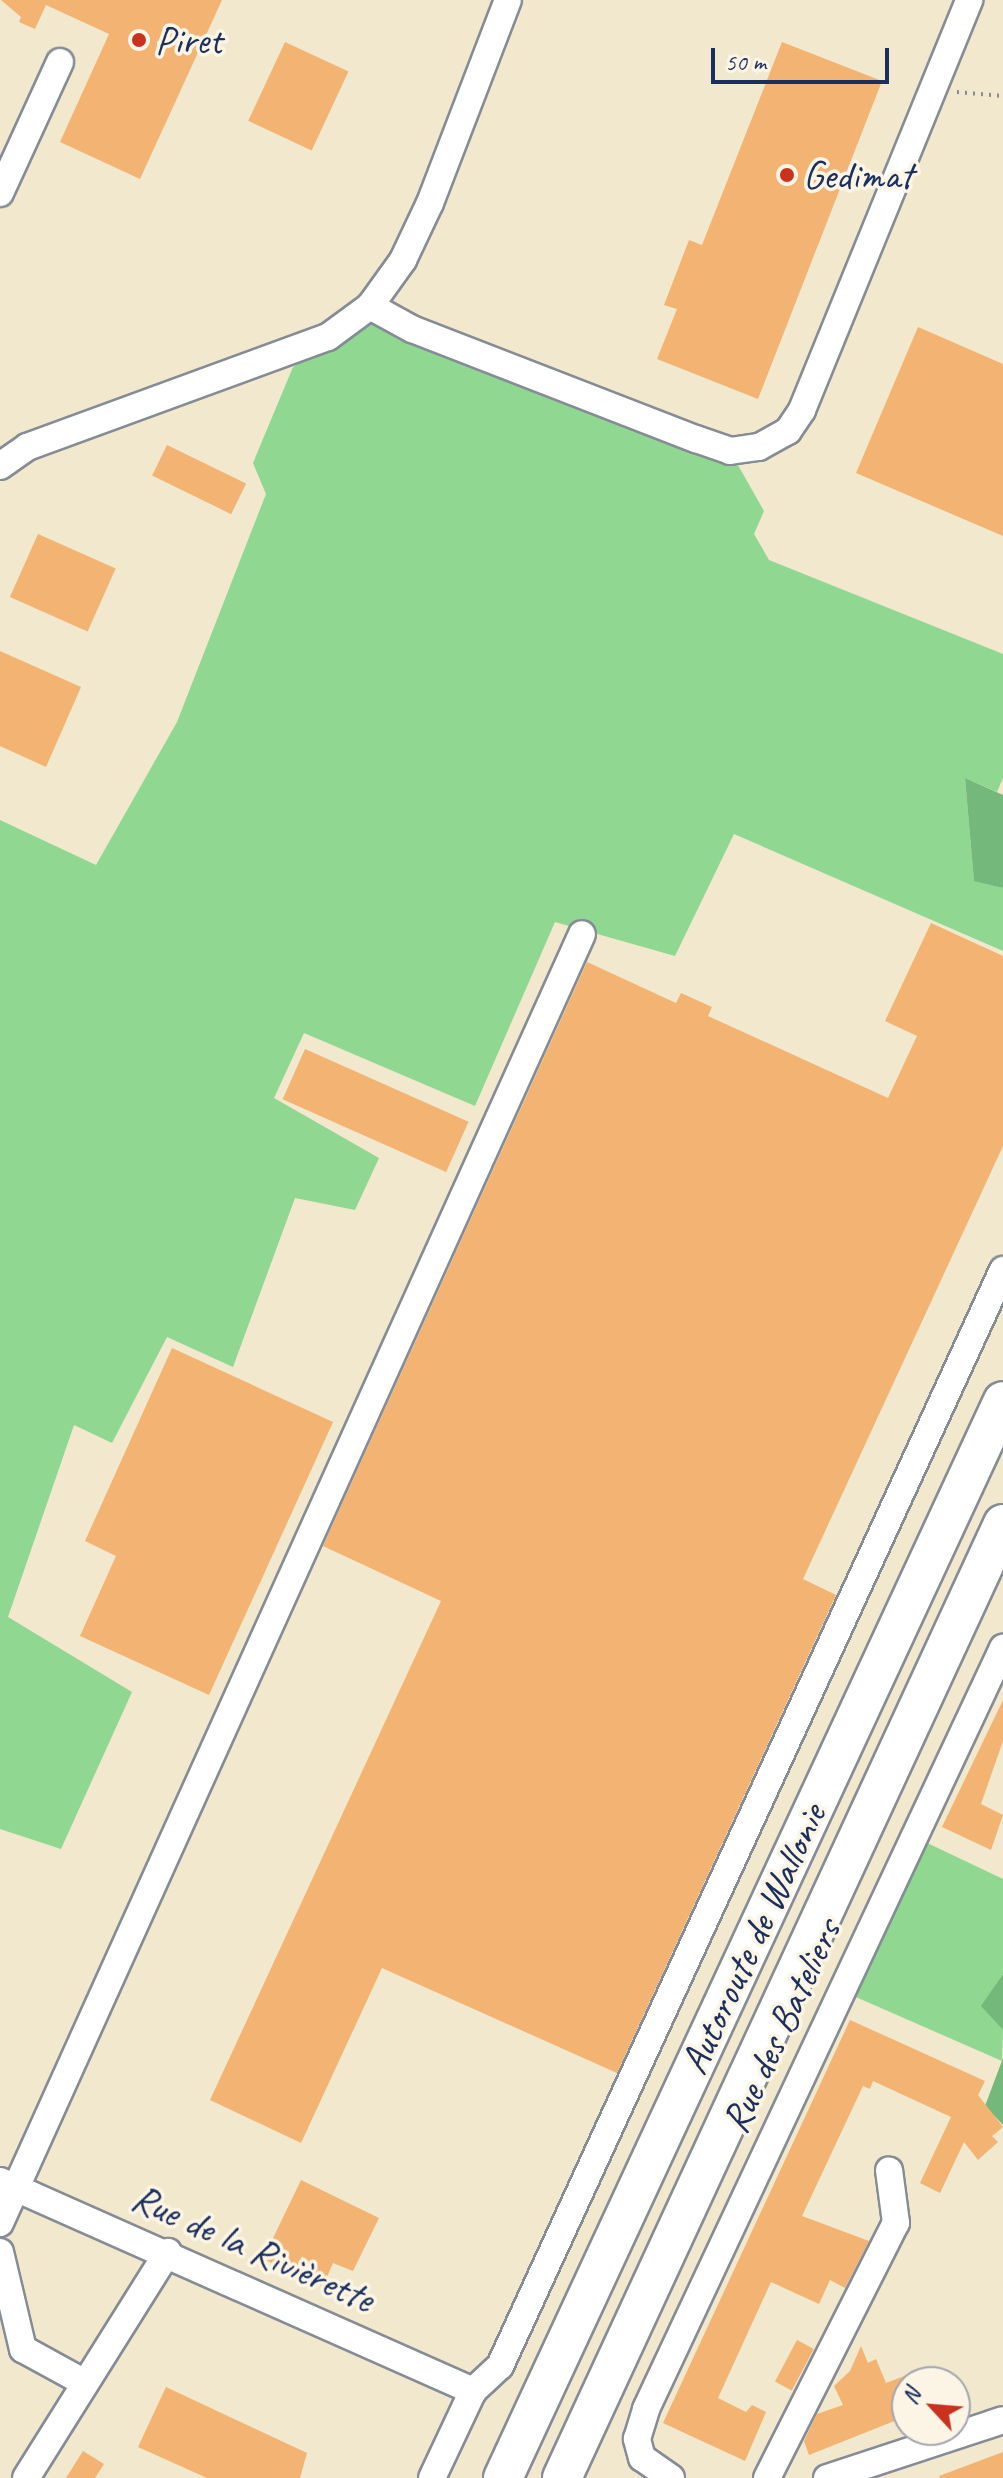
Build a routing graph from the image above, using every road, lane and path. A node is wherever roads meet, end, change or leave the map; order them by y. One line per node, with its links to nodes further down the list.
1 (508, 0): 7 (street)
2 (969, 0): 4 (street)
3 (60, 62): 6 (street)
4 (935, 89): 5 (path); 7 (street)
5 (1003, 96)
6 (0, 193)
7 (370, 306): 8 (street)
8 (0, 466)
9 (582, 934): 15 (street)
10 (1003, 1270): 20 (street)
11 (1003, 1401): 24 (highway, Autoroute de Wallonie)
12 (1003, 1524): 25 (highway, Autoroute de Wallonie)
13 (1003, 1648): 26 (street, Rue des Bateliers)
14 (889, 2170): 27 (street)
15 (8, 2184): 16 (street); 18 (street, Rue de la Rivièrette)
16 (0, 2223)
17 (0, 2252): 19 (street)
18 (168, 2252): 19 (street); 20 (street, Rue de la Rivièrette)
19 (85, 2383): 22 (street)
20 (473, 2391): 23 (street)
21 (1003, 2420): 28 (street)
22 (26, 2478)
23 (432, 2478)
24 (503, 2478)
25 (562, 2478)
26 (671, 2478)
27 (767, 2478)
28 (827, 2478)

